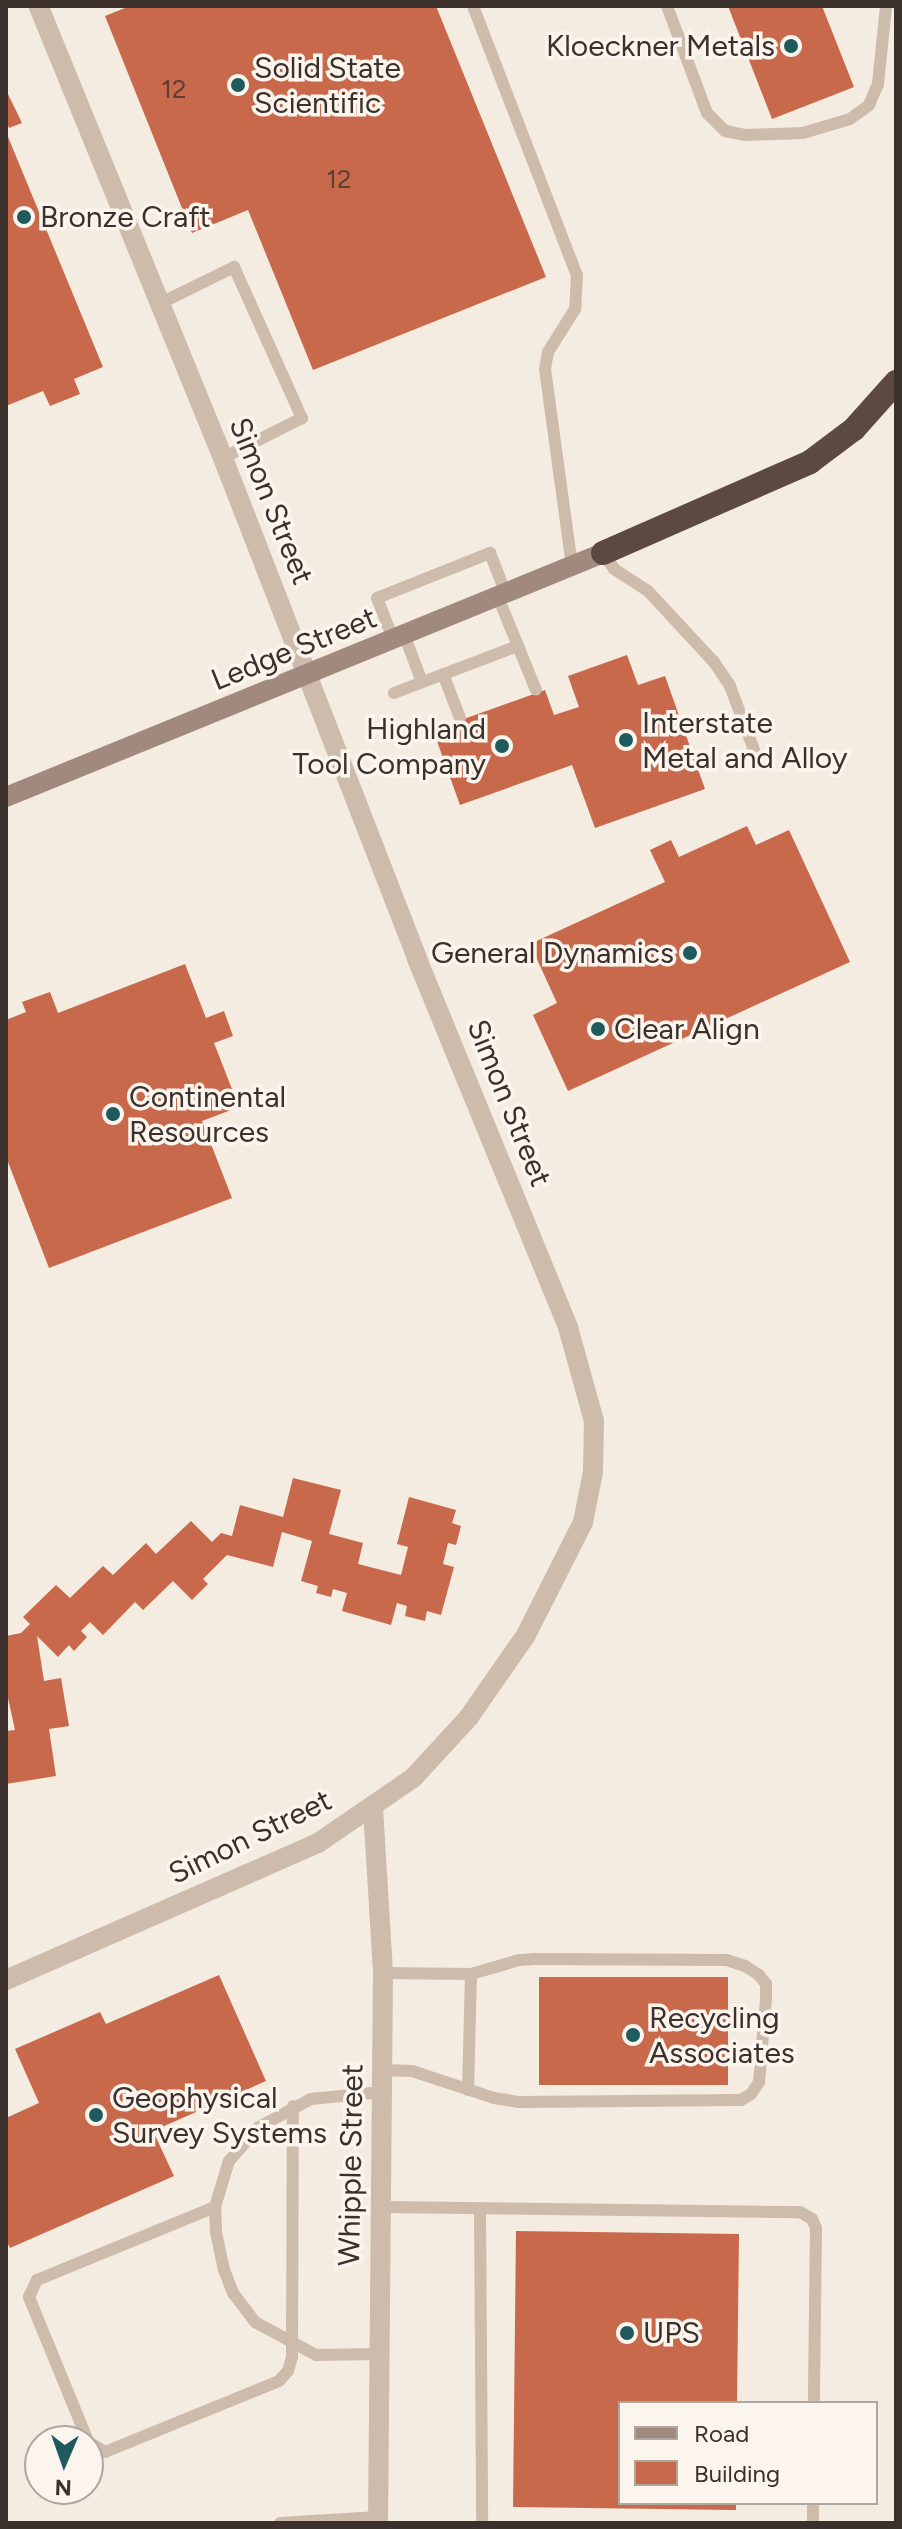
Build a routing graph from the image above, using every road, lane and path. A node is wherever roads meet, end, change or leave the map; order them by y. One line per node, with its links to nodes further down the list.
1 (39, 6): 5 (street, Simon Street)
2 (473, 6): 9 (lane)
3 (667, 6): 4 (lane)
4 (886, 6)
5 (159, 304): 7 (street, Simon Street); 7 (lane)
6 (896, 382): 8 (highway)
7 (223, 458): 14 (street, Simon Street)
8 (603, 553): 9 (street, Ledge Street); 19 (lane)
9 (572, 566): 10 (street, Ledge Street)
10 (502, 596): 11 (street, Ledge Street); 11 (lane); 12 (lane)
11 (399, 639): 14 (street, Ledge Street); 15 (lane)
12 (518, 646): 13 (lane); 16 (lane)
13 (443, 674): 15 (lane); 18 (lane)
14 (308, 676): 20 (street, Ledge Street); 21 (street, Simon Street)
15 (422, 682): 17 (lane)
16 (536, 690)
17 (394, 693)
18 (460, 718)
19 (756, 755)
20 (6, 797)
21 (373, 1808): 22 (street, Whipple Street); 24 (street, Simon Street)
22 (383, 1973): 23 (lane); 25 (street, Whipple Street)
23 (471, 1974): 26 (lane); 26 (lane)
24 (6, 1980)
25 (382, 2070): 26 (lane); 27 (street, Whipple Street)
26 (468, 2090)
27 (382, 2092): 28 (lane); 30 (street, Whipple Street)
28 (293, 2106): 29 (lane); 32 (lane)
29 (215, 2207): 32 (lane); 35 (lane)
30 (380, 2207): 31 (lane); 33 (street, Whipple Street)
31 (480, 2209): 34 (lane); 39 (lane)
32 (292, 2344): 33 (lane); 36 (lane)
33 (379, 2354): 37 (street, Whipple Street)
34 (814, 2401)
35 (81, 2425)
36 (104, 2451)
37 (378, 2520): 38 (lane)
38 (286, 2522)
39 (482, 2523)

